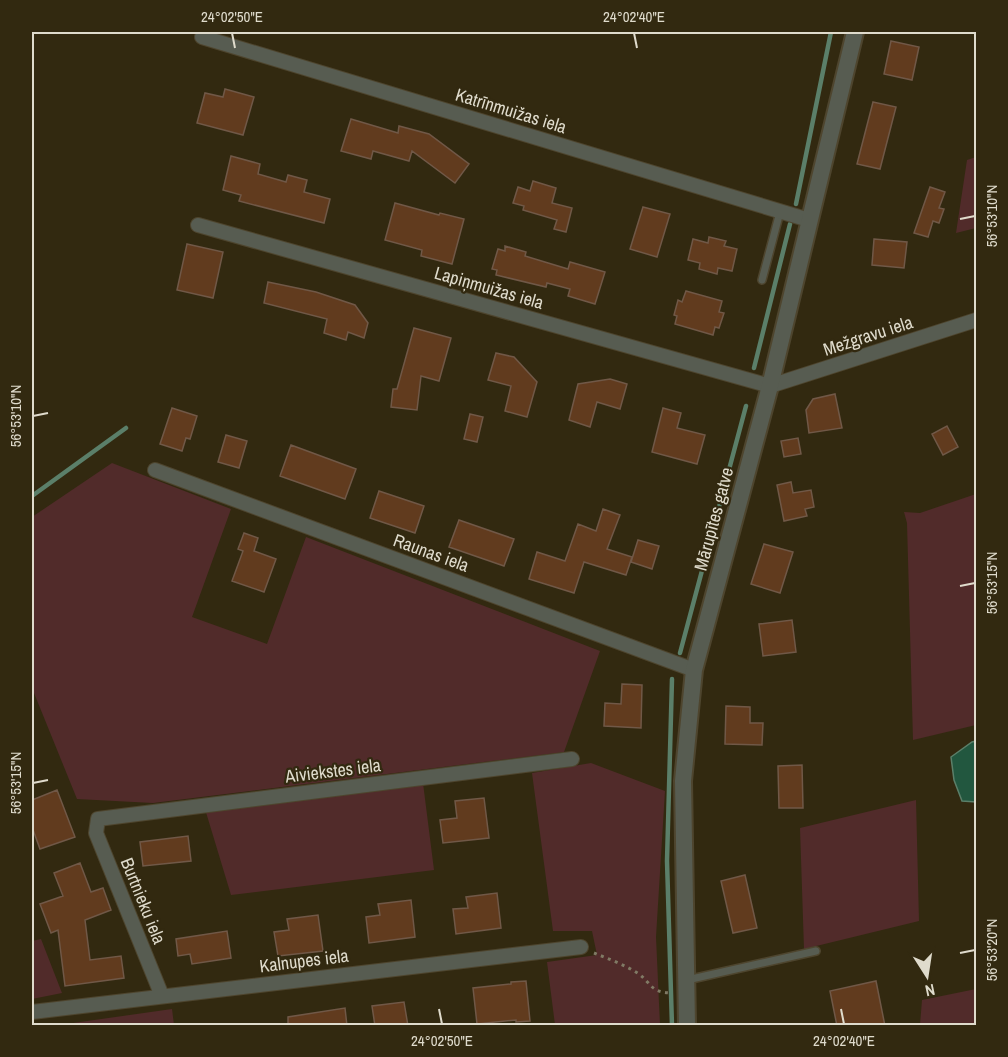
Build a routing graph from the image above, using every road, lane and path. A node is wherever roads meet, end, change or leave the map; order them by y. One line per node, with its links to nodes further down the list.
1 (855, 32): 4 (street, Mārupītes gatve)
2 (202, 37): 3 (street, Katrīnmuižas iela)
3 (780, 212): 4 (street, Katrīnmuižas iela); 6 (lane)
4 (809, 220): 8 (street, Mārupītes gatve)
5 (198, 225): 8 (street, Lapiņmuižas iela)
6 (762, 280)
7 (976, 320): 8 (street, Mežgravu iela)
8 (770, 386): 10 (street, Mārupītes gatve)
9 (155, 470): 10 (street, Raunas iela)
10 (694, 670): 15 (street, Mārupītes gatve)
11 (572, 759): 12 (street, Aiviekstes iela)
12 (98, 819): 17 (street, Burtnieku iela)
13 (581, 947): 16 (path); 17 (street, Kalnupes iela)
14 (816, 951): 15 (lane)
15 (685, 981): 19 (street, Mārupītes gatve)
16 (667, 993)
17 (162, 996): 18 (street, Kalnupes iela)
18 (32, 1012)
19 (687, 1026)

